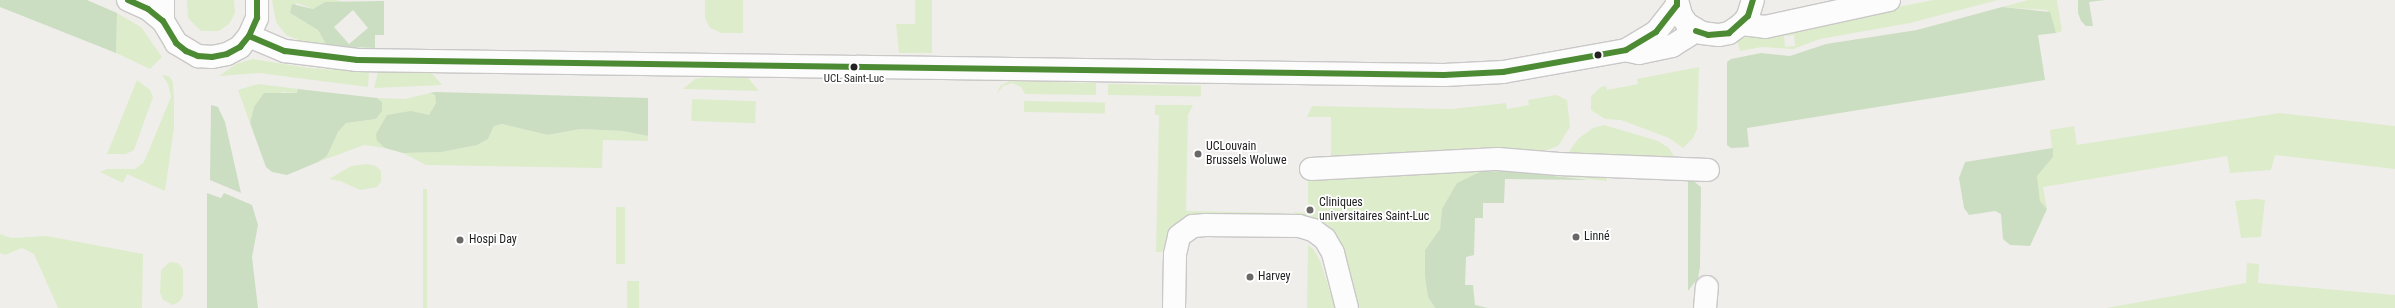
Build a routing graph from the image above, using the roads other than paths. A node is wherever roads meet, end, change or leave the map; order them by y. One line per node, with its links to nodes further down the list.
1 (128, 0): 6 (street)
2 (257, 0): 9 (street)
3 (1752, 0): 7 (street)
4 (1889, 0): 7 (street)
5 (1677, 3): 8 (street); 10 (street)
6 (163, 10): 9 (street)
7 (1742, 24): 8 (street)
8 (1696, 31): 10 (street)
9 (249, 36): 10 (street)
10 (1626, 50)
11 (1311, 169): 12 (street)
12 (1708, 170)
13 (1707, 286): 16 (street)
14 (1174, 308): 15 (street)
15 (1347, 308)
16 (1705, 308)

